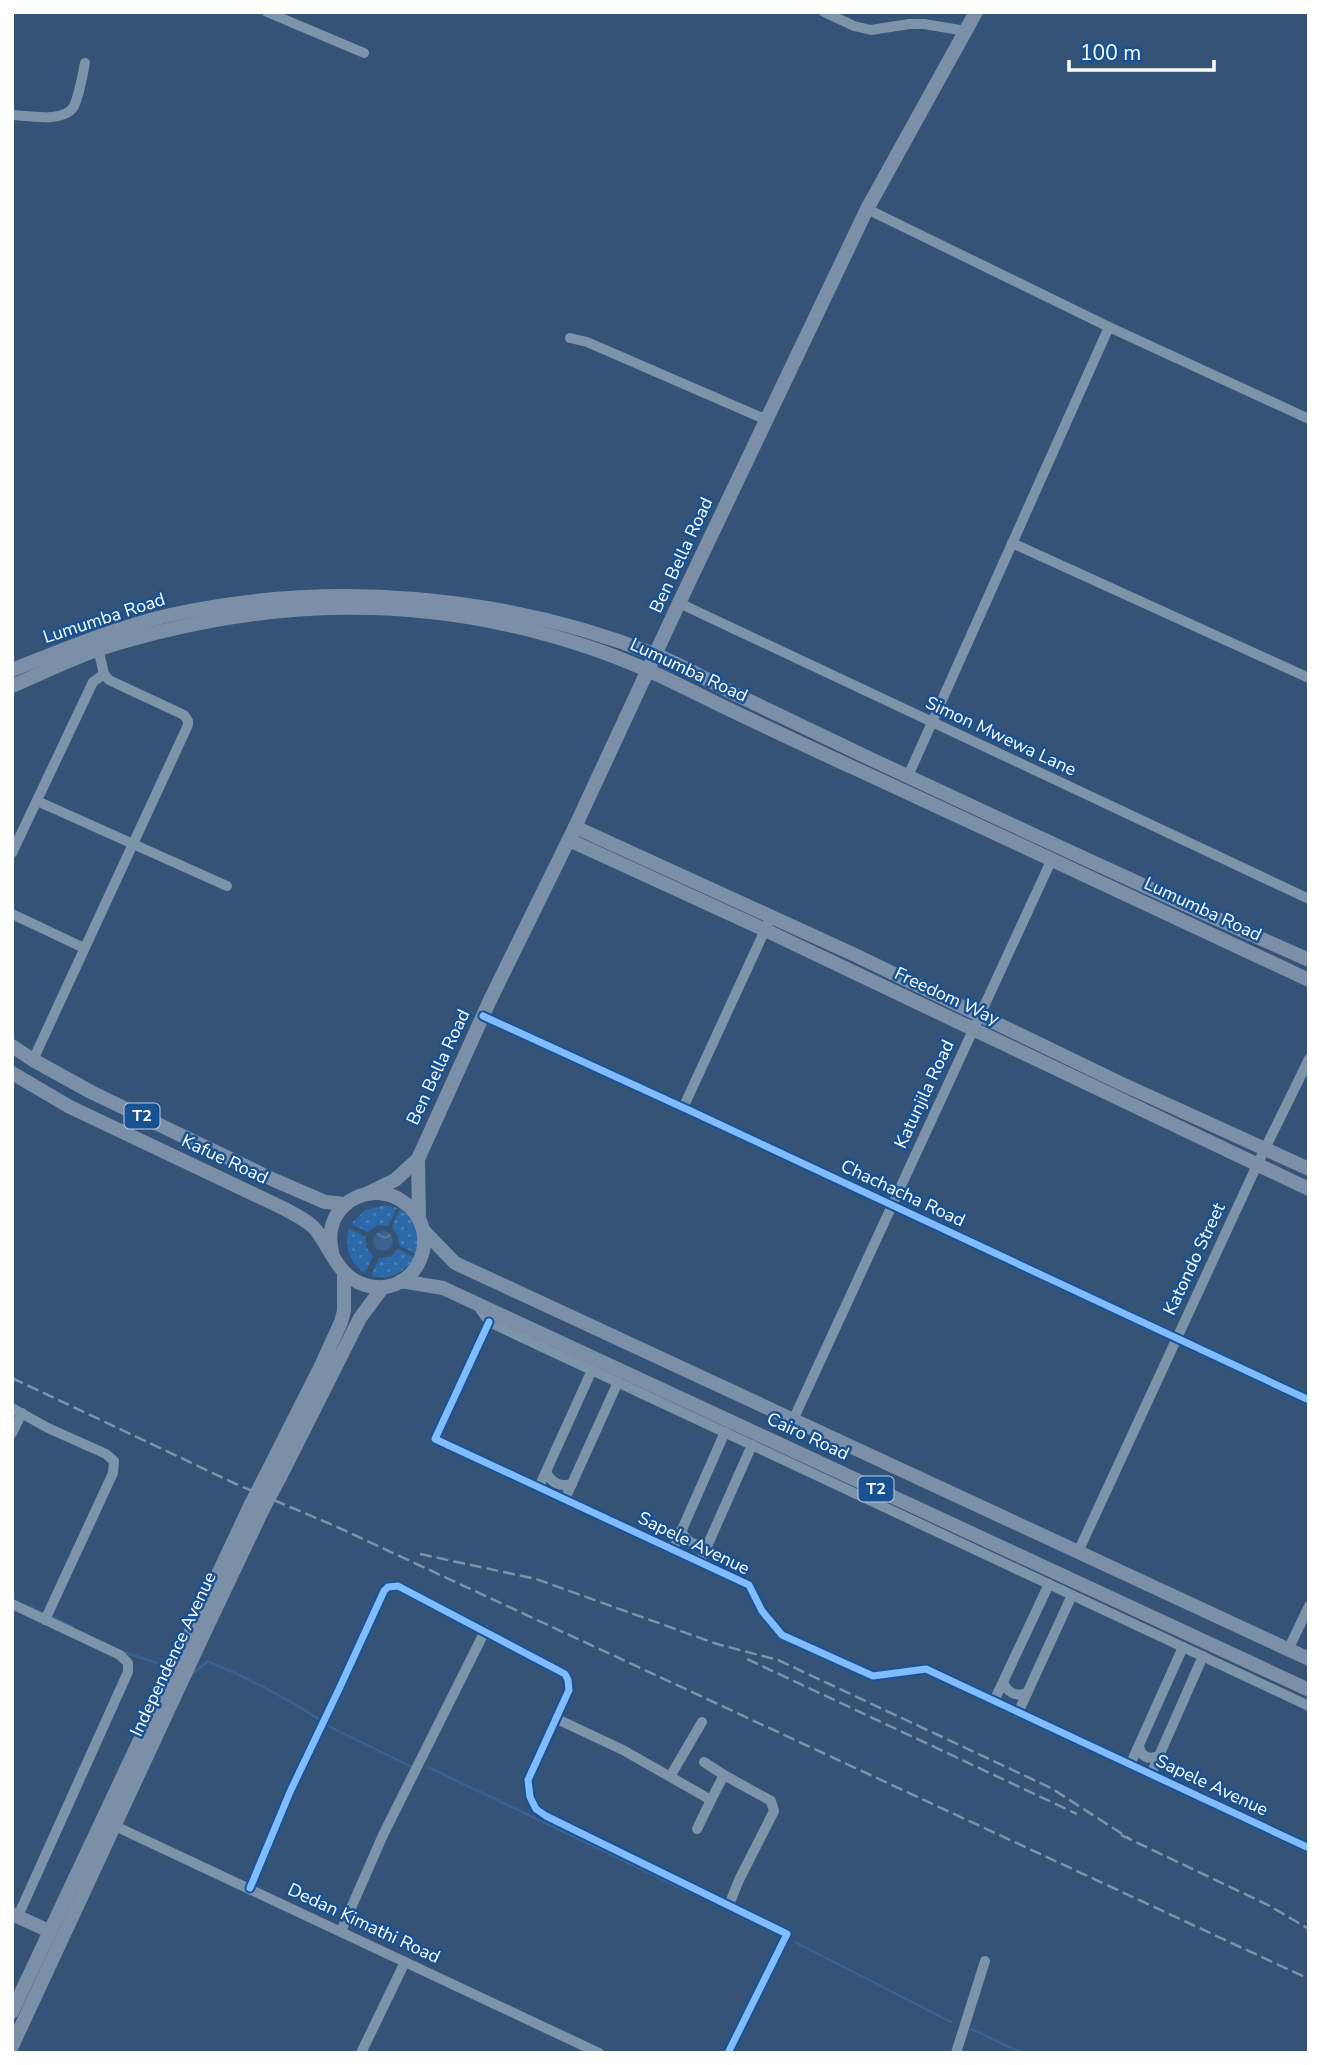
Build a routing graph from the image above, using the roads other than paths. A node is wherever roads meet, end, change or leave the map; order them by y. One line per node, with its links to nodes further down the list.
1 (267, 12): 5 (street)
2 (824, 12): 4 (street)
3 (976, 12): 4 (main road, Ben Bella Road)
4 (966, 31): 8 (main road, Ben Bella Road)
5 (363, 52)
6 (85, 63): 7 (street)
7 (12, 116)
8 (867, 209): 9 (street); 12 (main road, Ben Bella Road)
9 (1109, 327): 11 (street); 13 (street)
10 (570, 338): 12 (street)
11 (1309, 419)
12 (767, 420): 14 (main road, Ben Bella Road)
13 (1012, 543): 20 (street); 22 (street)
14 (679, 604): 16 (main road, Ben Bella Road); 22 (street, Simon Mwewa Lane)
15 (97, 644): 16 (main road, Lumumba Road); 17 (main road, Lumumba Road); 18 (main road, Lumumba Road); 19 (street); 21 (main road, Lumumba Road)
16 (656, 655): 18 (main road, Ben Bella Road); 23 (main road, Lumumba Road)
17 (12, 670)
18 (649, 670): 25 (main road, Ben Bella Road); 28 (main road, Lumumba Road)
19 (104, 674): 24 (street); 26 (street)
20 (1309, 678)
21 (12, 686)
22 (932, 723): 23 (street); 30 (street, Simon Mwewa Lane)
23 (908, 776): 35 (main road, Lumumba Road)
24 (37, 801): 26 (street); 27 (street)
25 (572, 834): 32 (main road, Freedom Way); 39 (main road, Ben Bella Road)
26 (133, 844): 29 (street); 33 (street)
27 (12, 853)
28 (1052, 859): 37 (main road, Lumumba Road); 38 (street, Katunjila Road)
29 (227, 886)
30 (1309, 899)
31 (12, 914): 33 (street)
32 (768, 924): 34 (main road, Freedom Way); 36 (main road, Freedom Way); 45 (street)
33 (84, 948): 43 (street)
34 (855, 955): 36 (main road); 38 (main road, Freedom Way)
35 (1309, 960)
36 (848, 971): 40 (main road, Freedom Way)
37 (1309, 980)
38 (980, 1015): 40 (street, Katunjila Road); 46 (main road, Freedom Way)
39 (483, 1016): 45 (street, Chachacha Road); 47 (main road, Ben Bella Road)
40 (973, 1030): 48 (main road, Freedom Way); 53 (street, Katunjila Road)
41 (12, 1046): 43 (main road, Kafue Road / T2)
42 (1309, 1059): 46 (street, Katondo Street)
43 (33, 1060): 52 (main road, Kafue Road / T2)
44 (12, 1073): 55 (main road, Kafue Road / T2)
45 (683, 1108): 53 (street, Chachacha Road)
46 (1265, 1148): 48 (street, Katondo Street); 49 (main road, Freedom Way)
47 (418, 1158): 51 (main road, Ben Bella Road); 54 (main road, Ben Bella Road)
48 (1257, 1165): 50 (main road, Freedom Way); 62 (street, Katondo Street)
49 (1309, 1169)
50 (1309, 1189)
51 (366, 1194): 52 (main road); 54 (main road)
52 (346, 1204): 55 (main road)
53 (892, 1205): 62 (street, Chachacha Road); 70 (street, Katunjila Road)
54 (422, 1226): 57 (main road); 61 (main road, Cairo Road / T2)
55 (333, 1257): 56 (main road)
56 (344, 1273): 58 (main road); 75 (main road, Independence Avenue)
57 (401, 1281): 58 (main road); 59 (main road, Cairo Road / T2)
58 (383, 1287): 75 (main road, Independence Avenue)
59 (476, 1303): 60 (street); 64 (main road, Cairo Road / T2)
60 (489, 1322): 64 (street); 79 (street, Sapele Avenue)
61 (602, 1331): 63 (main road, Cairo Road / T2); 65 (main road)
62 (1177, 1338): 67 (street, Chachacha Road); 89 (street, Katondo Street)
63 (626, 1342): 66 (main road); 70 (main road, Cairo Road / T2)
64 (554, 1345): 65 (main road, Cairo Road / T2)
65 (591, 1363): 66 (main road, Cairo Road / T2); 74 (street)
66 (616, 1375): 69 (main road, Cairo Road / T2); 77 (street)
67 (1309, 1400)
68 (17, 1411): 72 (street); 99 (street)
69 (695, 1412): 71 (street); 80 (main road, Cairo Road / T2)
70 (793, 1420): 76 (main road, Cairo Road / T2)
71 (725, 1432): 73 (street); 85 (street)
72 (12, 1433)
73 (752, 1445): 80 (street); 86 (street)
74 (546, 1472): 77 (street); 79 (street)
75 (274, 1473): 83 (main road, Independence Avenue, bridge)
76 (913, 1476): 78 (main road, Cairo Road / T2); 82 (main road)
77 (572, 1484): 81 (street)
78 (937, 1486): 84 (main road); 89 (main road, Cairo Road / T2)
79 (539, 1487): 81 (street, Sapele Avenue)
80 (869, 1493): 82 (main road, Cairo Road / T2); 91 (street)
81 (565, 1499): 88 (street, Sapele Avenue)
82 (902, 1501): 84 (main road, Cairo Road / T2)
83 (257, 1507): 124 (main road, Independence Avenue); 130 (main road, Independence Avenue)
84 (925, 1512): 87 (main road, Cairo Road / T2)
85 (681, 1530): 86 (street); 88 (street)
86 (708, 1544): 90 (street)
87 (998, 1546): 91 (street); 94 (main road, Cairo Road / T2)
88 (673, 1550): 90 (street, Sapele Avenue)
89 (1078, 1552): 95 (main road, Cairo Road / T2)
90 (700, 1562): 111 (street, Sapele Avenue)
91 (1001, 1562): 92 (street)
92 (1049, 1584): 93 (street); 107 (street)
93 (1072, 1595): 94 (street); 110 (street)
94 (1095, 1598): 100 (main road, Cairo Road / T2); 102 (street)
95 (1175, 1598): 98 (main road, Cairo Road / T2); 100 (main road)
96 (12, 1604): 99 (street)
97 (1309, 1606): 103 (street)
98 (1199, 1608): 102 (main road); 103 (main road, Cairo Road / T2)
99 (46, 1619): 129 (street)
100 (1164, 1623): 102 (main road, Cairo Road / T2)
101 (485, 1631): 114 (street); 127 (street); 131 (street)
102 (1185, 1640): 104 (street); 106 (main road, Cairo Road / T2); 116 (street)
103 (1289, 1650): 105 (main road, Cairo Road / T2)
104 (1203, 1656): 108 (street); 117 (street)
105 (1309, 1659)
106 (1256, 1666): 108 (street); 109 (main road, Cairo Road / T2)
107 (1003, 1682): 110 (street); 111 (street)
108 (1265, 1685): 112 (street)
109 (1309, 1690)
110 (1027, 1693): 113 (street)
111 (994, 1701): 113 (street, Sapele Avenue)
112 (1309, 1706)
113 (1018, 1713): 119 (street, Sapele Avenue)
114 (556, 1719): 121 (street); 128 (street)
115 (702, 1722): 121 (street)
116 (1139, 1746): 117 (street); 119 (street)
117 (1159, 1756): 120 (street)
118 (704, 1762): 122 (street)
119 (1130, 1765): 120 (street, Sapele Avenue)
120 (1151, 1774): 126 (street, Sapele Avenue)
121 (671, 1775): 123 (street)
122 (724, 1775): 123 (street); 128 (street)
123 (711, 1800): 125 (street)
124 (115, 1825): 127 (street, Dedan Kimathi Road); 135 (main road, Independence Avenue)
125 (697, 1829)
126 (1309, 1848)
127 (250, 1888): 131 (street, Dedan Kimathi Road)
128 (729, 1905): 138 (street)
129 (15, 1915): 130 (main road)
130 (49, 1931): 134 (main road, Independence Avenue)
131 (341, 1931): 133 (street, Dedan Kimathi Road)
132 (985, 1961): 139 (street)
133 (405, 1962): 136 (street); 137 (street, Dedan Kimathi Road)
134 (12, 2012)
135 (12, 2046)
136 (361, 2053)
137 (599, 2053)
138 (728, 2053)
139 (956, 2053)

